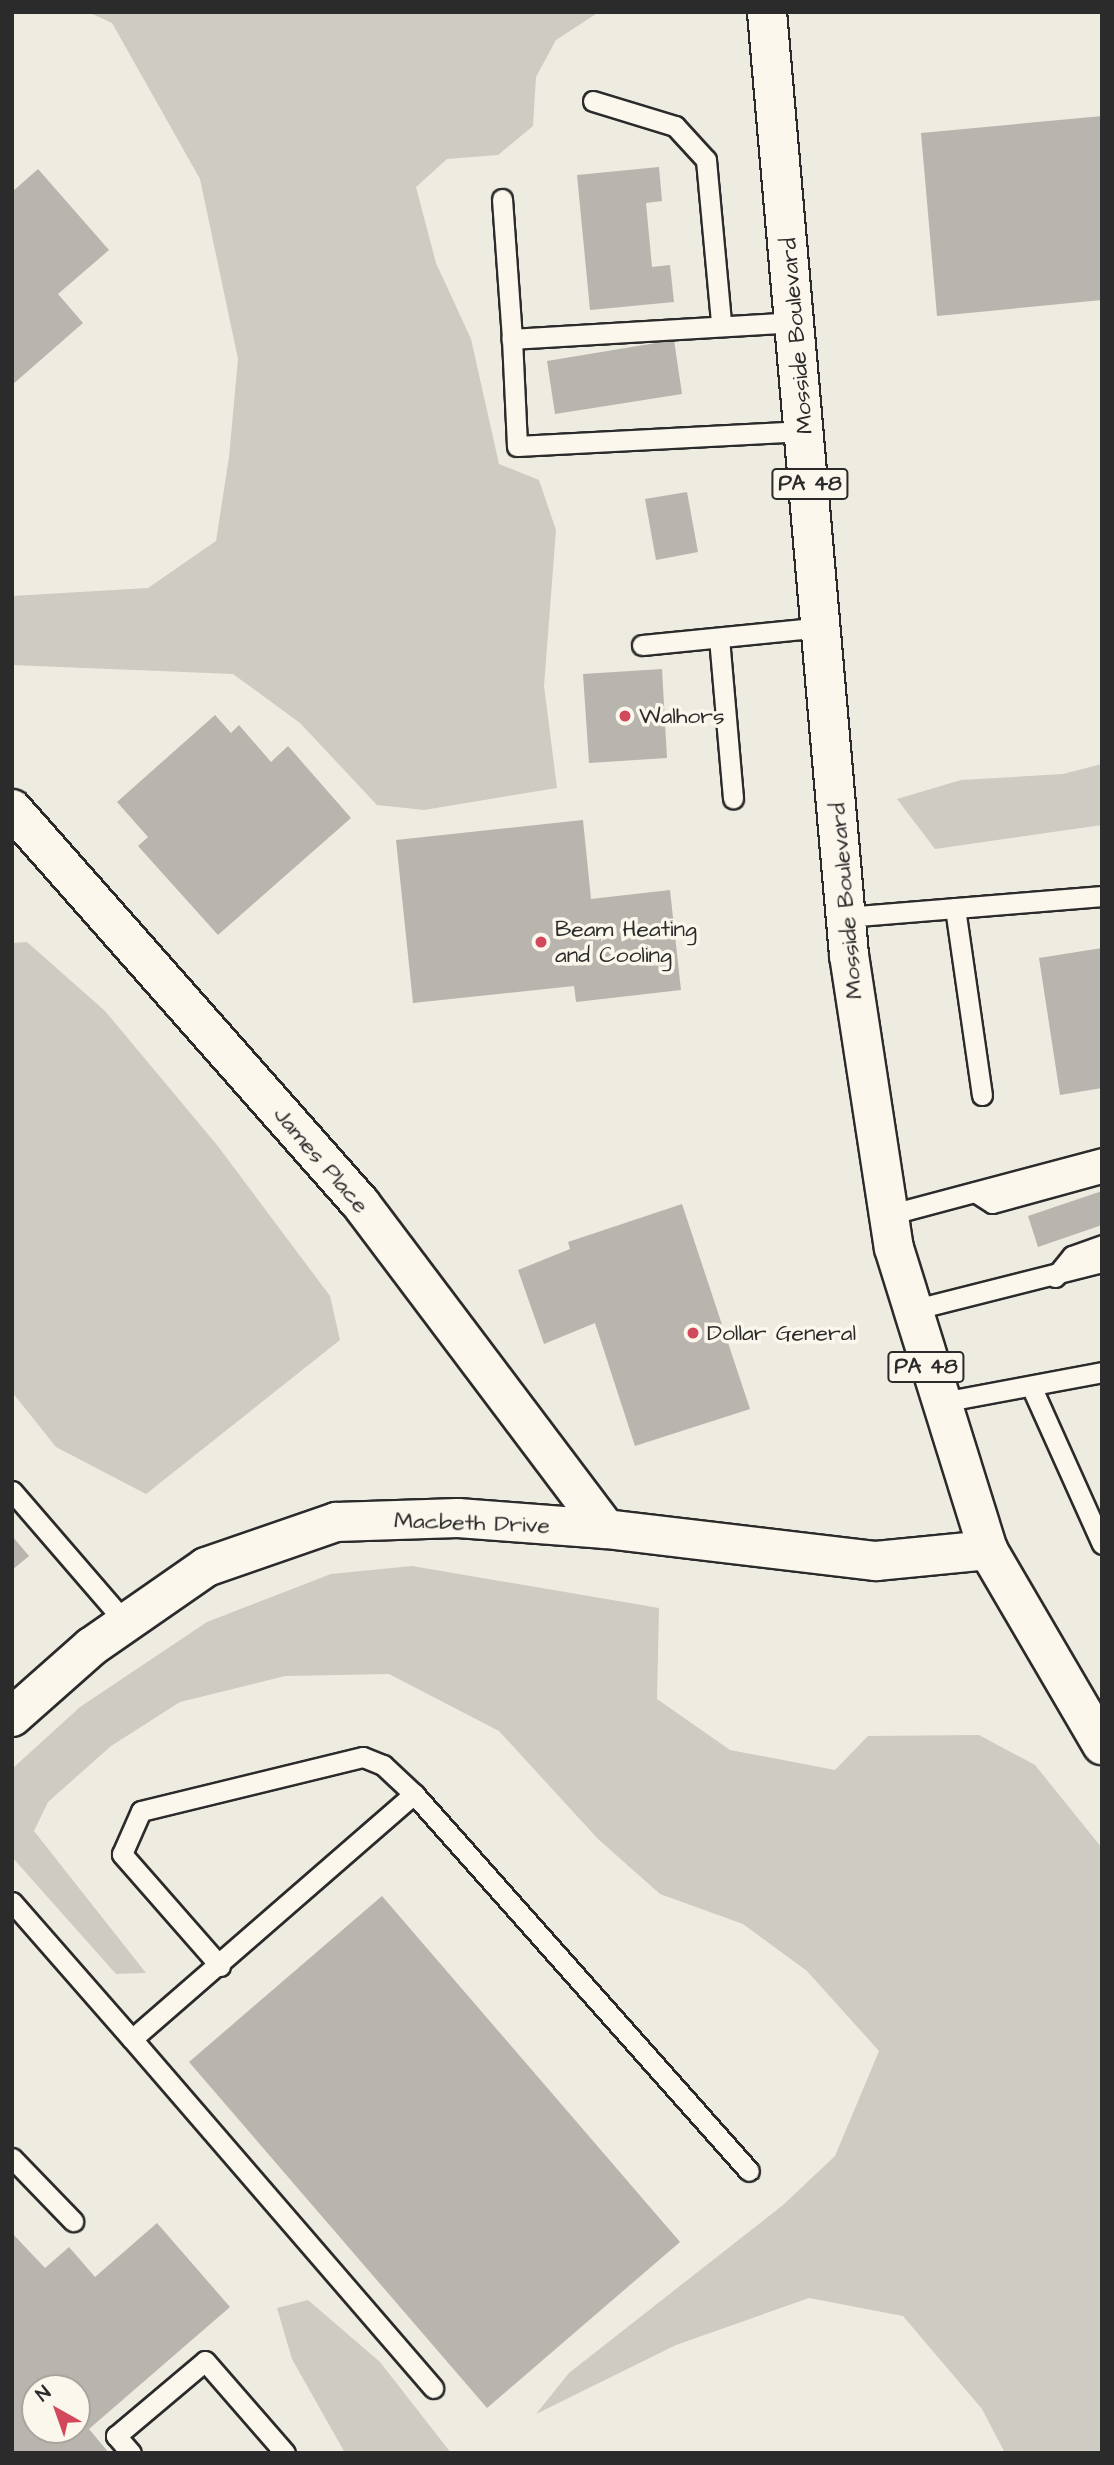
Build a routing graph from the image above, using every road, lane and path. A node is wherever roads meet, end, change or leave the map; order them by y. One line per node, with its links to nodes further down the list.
1 (767, 12): 4 (street, Mosside Boulevard / PA 48)
2 (593, 101): 5 (lane)
3 (502, 199): 6 (lane)
4 (796, 322): 5 (lane); 7 (street, Mosside Boulevard / PA 48)
5 (721, 323): 6 (lane)
6 (512, 339): 7 (lane)
7 (805, 431): 8 (street, Mosside Boulevard / PA 48)
8 (822, 627): 9 (lane); 15 (street, Mosside Boulevard / PA 48)
9 (719, 638): 10 (lane); 11 (lane)
10 (642, 645)
11 (733, 798)
12 (12, 809): 29 (street, James Place)
13 (1102, 896): 14 (lane)
14 (956, 908): 15 (lane); 16 (lane)
15 (846, 917): 20 (street, Mosside Boulevard / PA 48)
16 (982, 1095)
17 (1102, 1158): 19 (lane)
18 (1102, 1173): 19 (lane)
19 (975, 1192): 20 (lane)
20 (888, 1215): 24 (street, Mosside Boulevard / PA 48)
21 (1102, 1245): 23 (lane)
22 (1102, 1262): 23 (lane)
23 (1055, 1278): 24 (lane)
24 (908, 1311): 27 (street, Mosside Boulevard / PA 48)
25 (1102, 1372): 26 (lane)
26 (1031, 1386): 27 (lane); 30 (lane)
27 (937, 1403): 31 (street, Mosside Boulevard / PA 48)
28 (12, 1491): 32 (lane)
29 (606, 1529): 31 (street, Macbeth Drive); 32 (street, Macbeth Drive)
30 (1102, 1544)
31 (988, 1550): 34 (street, Mosside Boulevard / PA 48)
32 (126, 1623): 33 (street, Macbeth Drive)
33 (12, 1717)
34 (1102, 1745)
35 (414, 1794): 37 (lane); 37 (lane); 40 (lane)
36 (12, 1902): 38 (lane)
37 (220, 1966): 38 (lane)
38 (132, 2039): 42 (lane)
39 (12, 2158): 41 (lane)
40 (749, 2171)
41 (73, 2221)
42 (433, 2388)
43 (131, 2453): 44 (lane)
44 (285, 2453)

